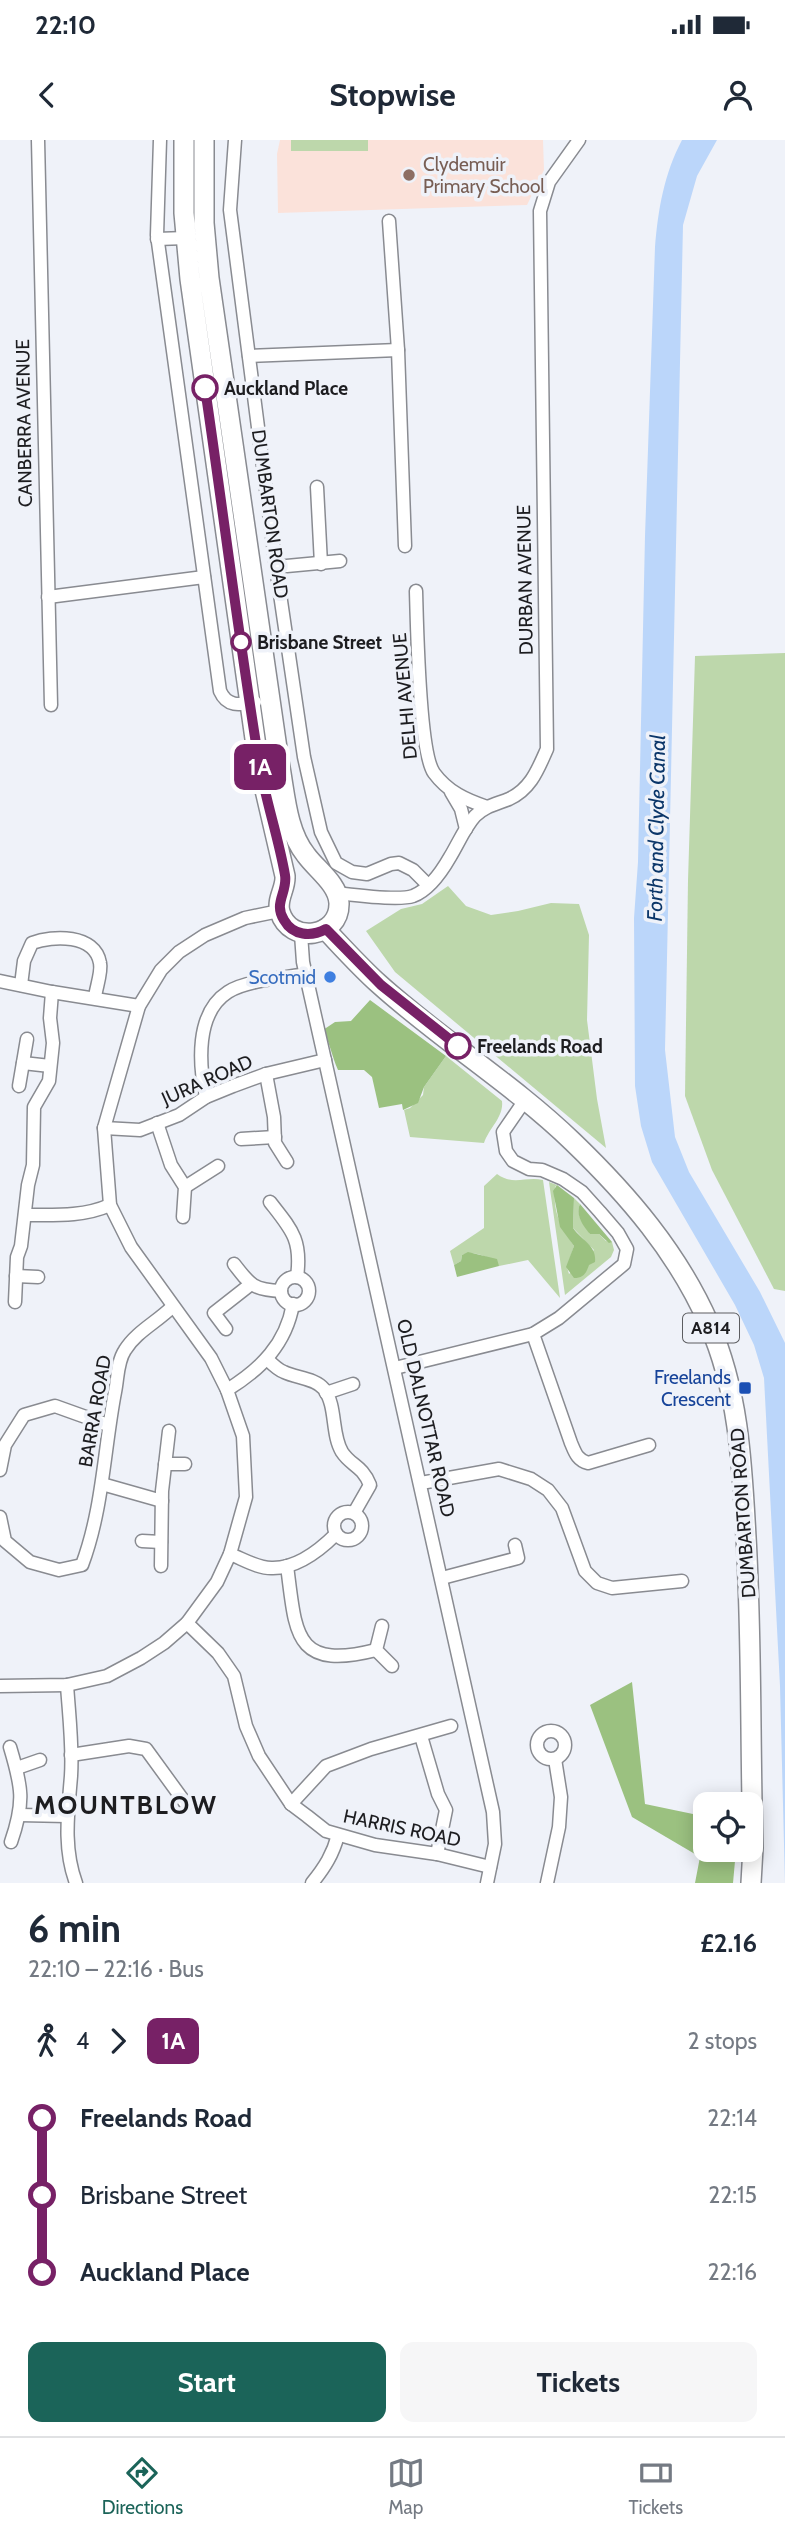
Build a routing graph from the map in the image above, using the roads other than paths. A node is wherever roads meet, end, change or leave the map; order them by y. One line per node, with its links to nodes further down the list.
1 (38, 140): 19 (street, CANBERRA AVENUE)
2 (160, 140): 9 (street)
3 (184, 140): 8 (main road, DUMBARTON ROAD)
4 (204, 140): 20 (main road, DUMBARTON ROAD)
5 (235, 140): 11 (street, DUMBARTON ROAD)
6 (579, 140): 23 (street, DURBAN AVENUE)
7 (389, 221): 10 (street)
8 (186, 238): 9 (street); 20 (main road, DUMBARTON ROAD)
9 (157, 239): 17 (street)
10 (398, 350): 11 (street); 13 (street)
11 (249, 356): 16 (street, DUMBARTON ROAD)
12 (317, 487): 15 (street)
13 (405, 546)
14 (340, 561): 15 (street)
15 (321, 564): 16 (street)
16 (276, 567): 25 (street, DUMBARTON ROAD)
17 (204, 577): 19 (street); 20 (street)
18 (416, 591): 22 (street, DELHI AVENUE)
19 (48, 597): 21 (street, CANBERRA AVENUE)
20 (259, 702): 26 (main road, DUMBARTON ROAD); 27 (main road, DUMBARTON ROAD)
21 (51, 705)
22 (451, 792): 23 (street); 24 (street, DELHI AVENUE)
23 (487, 807): 24 (street, DURBAN AVENUE)
24 (466, 829): 25 (street, DURBAN AVENUE)
25 (428, 885): 26 (street)
26 (332, 887): 27 (main road); 29 (main road)
27 (284, 888): 28 (main road, DUMBARTON ROAD)
28 (279, 911): 30 (main road); 36 (street)
29 (326, 929): 30 (main road); 44 (main road, DUMBARTON ROAD / A814)
30 (301, 934): 31 (street, OLD DALNOTTAR ROAD)
31 (305, 968): 38 (street, OLD DALNOTTAR ROAD); 43 (street)
32 (0, 981): 33 (street)
33 (21, 985): 34 (street); 35 (street)
34 (52, 992): 35 (street); 40 (street)
35 (94, 997): 36 (street)
36 (139, 1006): 46 (street)
37 (27, 1039): 39 (street)
38 (325, 1060): 41 (street, JURA ROAD); 68 (street, OLD DALNOTTAR ROAD)
39 (23, 1063): 40 (street); 42 (street)
40 (51, 1066): 54 (street)
41 (266, 1074): 43 (street, JURA ROAD); 47 (street)
42 (19, 1086)
43 (206, 1097): 45 (street, JURA ROAD)
44 (525, 1100): 66 (street); 117 (main road, DUMBARTON ROAD / A814)
45 (157, 1124): 46 (street, JURA ROAD); 51 (street)
46 (104, 1128): 53 (street)
47 (275, 1137): 48 (street); 49 (street)
48 (241, 1139)
49 (287, 1162)
50 (218, 1166): 51 (street)
51 (185, 1187): 55 (street)
52 (270, 1202): 59 (street)
53 (110, 1205): 54 (street); 64 (street)
54 (25, 1215): 57 (street)
55 (183, 1217)
56 (234, 1264): 60 (street)
57 (16, 1276): 58 (street); 62 (street)
58 (38, 1277)
59 (297, 1277): 61 (street); 63 (street)
60 (251, 1284): 61 (street); 65 (street)
61 (281, 1291): 63 (street)
62 (15, 1302)
63 (293, 1304): 67 (street)
64 (172, 1307): 70 (street); 72 (street, BARRA ROAD)
65 (226, 1329)
66 (533, 1334): 68 (street); 74 (street)
67 (267, 1359): 70 (street); 71 (street)
68 (395, 1368): 78 (street, OLD DALNOTTAR ROAD)
69 (353, 1384): 71 (street)
70 (228, 1390): 87 (street)
71 (326, 1393): 81 (street)
72 (108, 1425): 77 (street); 79 (street, BARRA ROAD)
73 (169, 1431): 75 (street)
74 (649, 1445)
75 (165, 1464): 76 (street); 80 (street)
76 (185, 1464)
77 (0, 1470)
78 (421, 1483): 90 (street, OLD DALNOTTAR ROAD); 91 (street)
79 (102, 1484): 80 (street); 82 (street, BARRA ROAD)
80 (162, 1501): 85 (street)
81 (354, 1513): 83 (street); 83 (street)
82 (0, 1517)
83 (336, 1534): 89 (street)
84 (142, 1541): 85 (street)
85 (161, 1542): 88 (street)
86 (515, 1545): 90 (street)
87 (230, 1554): 89 (street); 92 (street)
88 (161, 1566)
89 (287, 1566): 94 (street)
90 (442, 1578): 112 (street, OLD DALNOTTAR ROAD)
91 (682, 1581)
92 (187, 1623): 96 (street); 106 (street, HARRIS ROAD)
93 (382, 1626): 94 (street)
94 (376, 1650): 95 (street)
95 (392, 1666)
96 (67, 1685): 97 (street); 101 (street)
97 (0, 1686)
98 (451, 1726): 99 (street)
99 (421, 1735): 106 (street); 111 (street)
100 (10, 1747): 104 (street)
101 (71, 1755): 105 (street); 108 (street)
102 (555, 1759): 116 (street)
103 (40, 1760): 104 (street)
104 (17, 1768): 107 (street)
105 (186, 1804)
106 (291, 1804): 109 (street, HARRIS ROAD)
107 (20, 1815): 108 (street); 110 (street)
108 (67, 1816): 113 (street)
109 (338, 1835): 111 (street, HARRIS ROAD); 114 (street)
110 (11, 1842)
111 (437, 1854): 112 (street, HARRIS ROAD)
112 (490, 1867): 115 (street, OLD DALNOTTAR ROAD)
113 (76, 1883)
114 (312, 1883)
115 (487, 1883)
116 (547, 1883)
117 (751, 1883)

